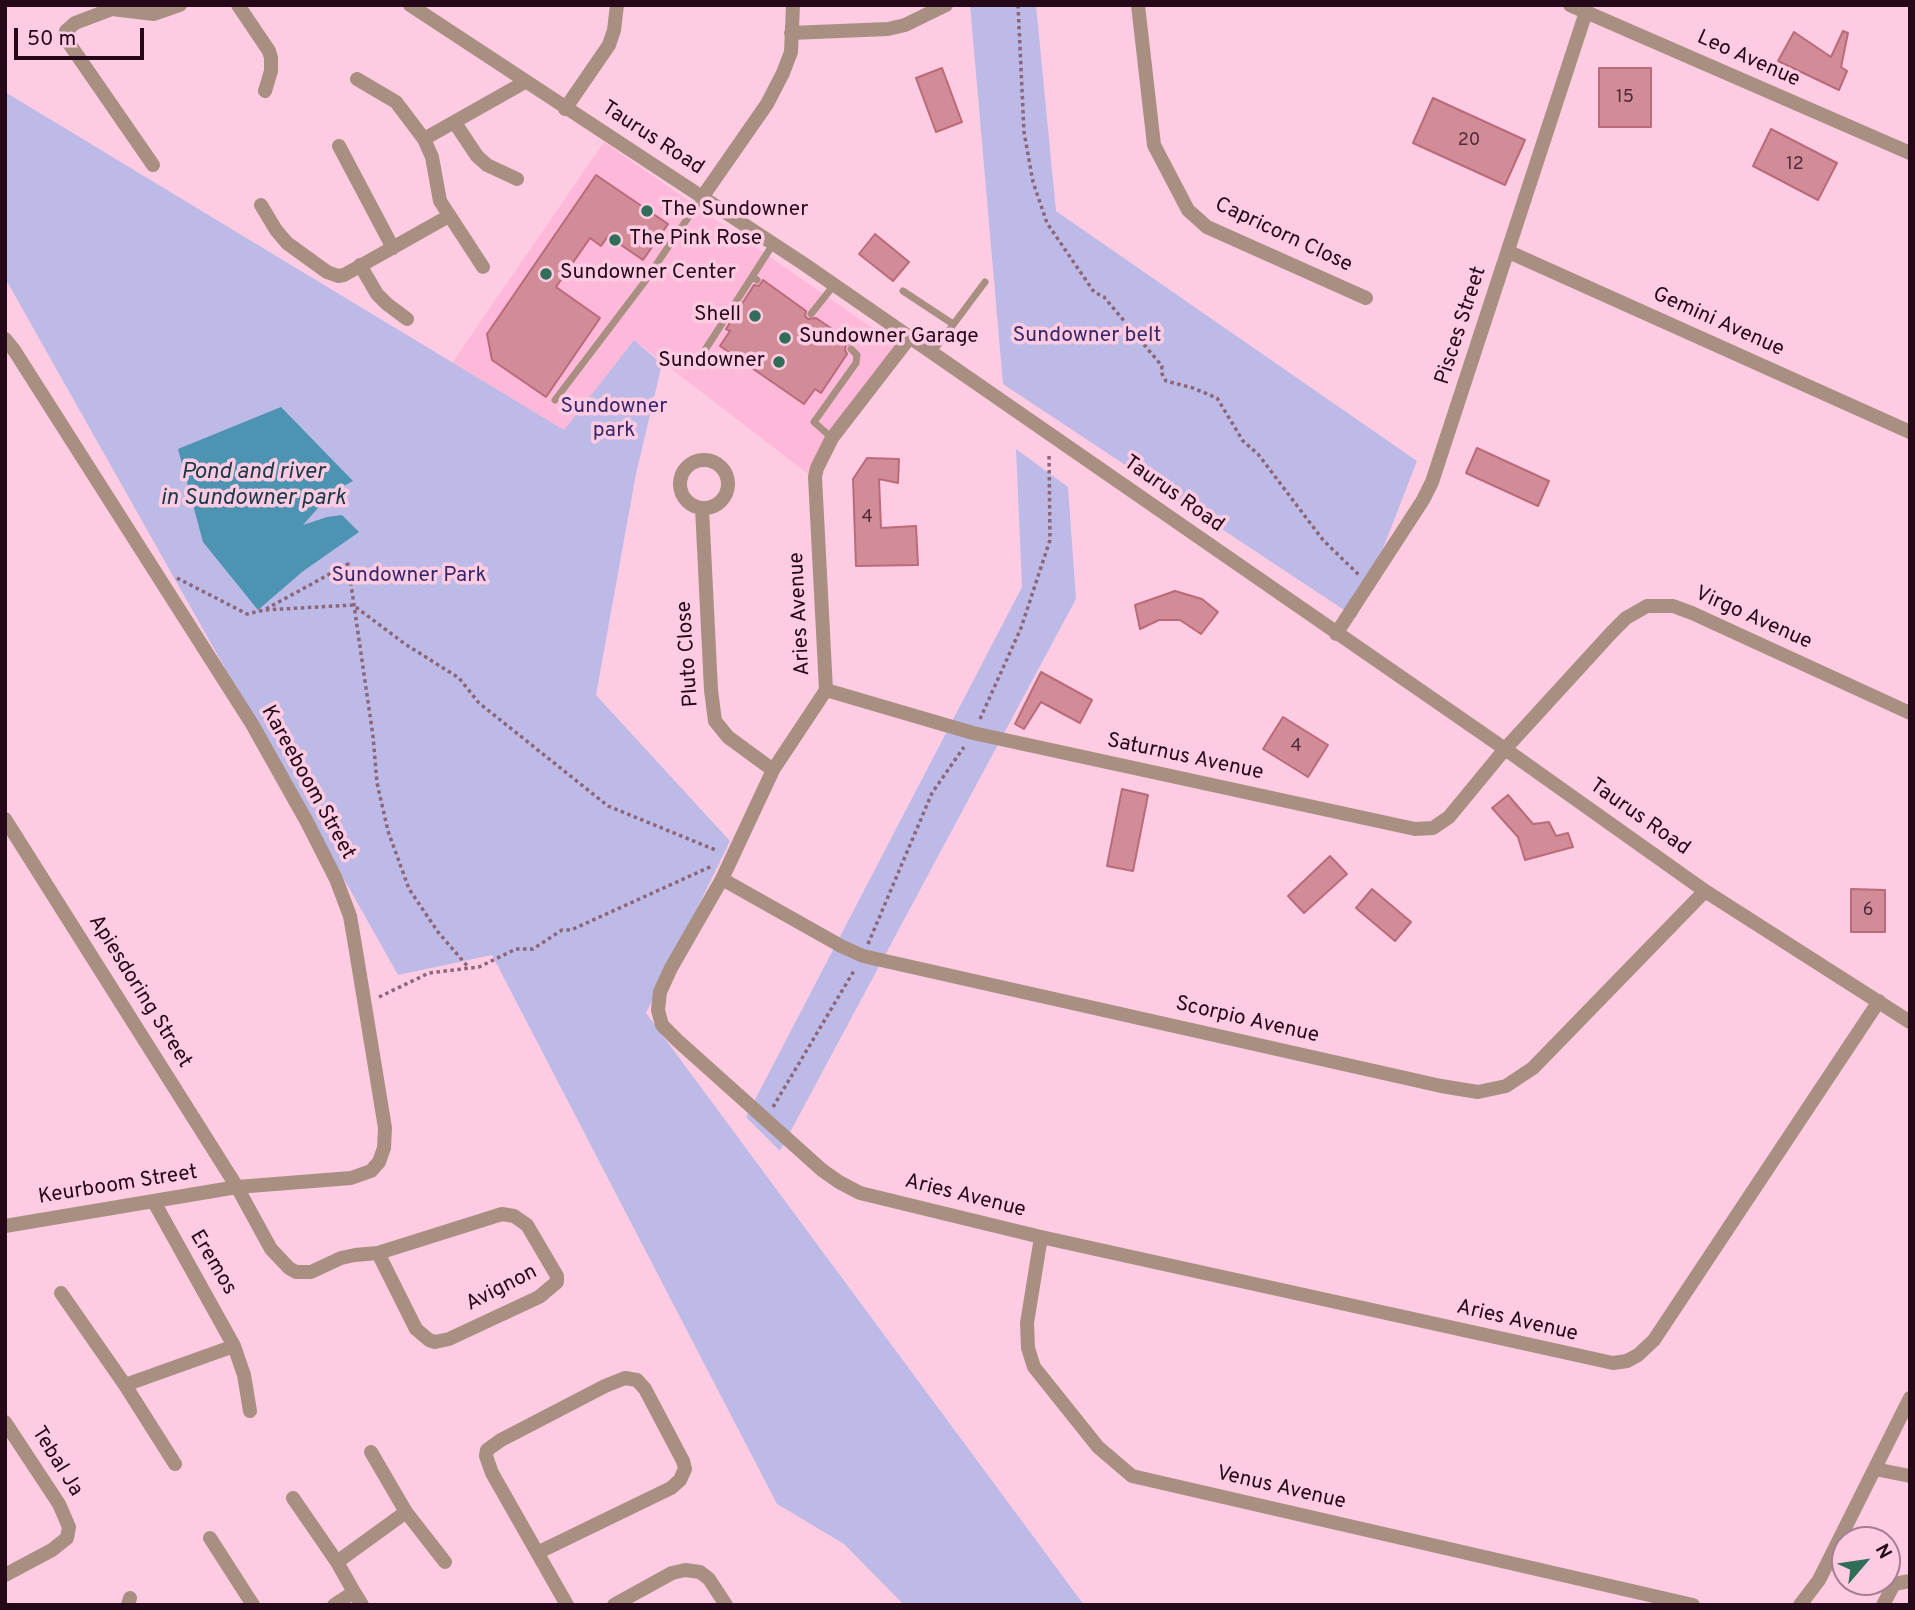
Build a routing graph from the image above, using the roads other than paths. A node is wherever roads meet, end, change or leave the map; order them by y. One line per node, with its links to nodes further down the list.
1 (180, 5): 19 (street)
2 (238, 5): 13 (street)
3 (410, 5): 12 (street, Taurus Road)
4 (617, 5): 14 (street)
5 (793, 5): 10 (street)
6 (946, 5): 10 (street)
7 (1138, 5): 32 (street, Capricorn Close)
8 (1570, 5): 9 (street, Leo Avenue)
9 (1586, 12): 18 (street, Leo Avenue); 26 (street, Pisces Street)
10 (791, 33): 21 (street)
11 (357, 79): 16 (street)
12 (525, 82): 14 (street, Taurus Road); 15 (street)
13 (265, 91)
14 (565, 108): 21 (street, Taurus Road)
15 (455, 122): 16 (street); 20 (street)
16 (424, 139): 23 (street)
17 (339, 146): 25 (street)
18 (1910, 153)
19 (153, 165)
20 (517, 179)
21 (703, 197): 24 (street, Taurus Road); 41 (lane)
22 (261, 205): 27 (street)
23 (449, 216): 25 (street); 28 (street)
24 (773, 244): 30 (street, Taurus Road); 38 (lane)
25 (393, 248): 27 (street)
26 (1509, 252): 42 (street, Gemini Avenue); 45 (street, Pisces Street)
27 (360, 265): 34 (street)
28 (484, 267)
29 (985, 282): 35 (lane)
30 (834, 285): 33 (lane); 36 (street, Taurus Road)
31 (903, 291): 35 (lane)
32 (1366, 298)
33 (811, 314)
34 (407, 319)
35 (953, 324): 40 (lane)
36 (910, 337): 40 (street, Taurus Road); 43 (street, Aries Avenue)
37 (5, 339): 55 (street, Kareeboom Street)
38 (705, 349)
39 (851, 349): 43 (lane)
40 (932, 353): 45 (street, Taurus Road)
41 (555, 400)
42 (1910, 432)
43 (832, 438): 46 (street, Aries Avenue)
44 (702, 508): 49 (street, Pluto Close)
45 (1336, 634): 48 (street, Taurus Road)
46 (826, 690): 48 (street, Saturnus Avenue); 49 (street, Aries Avenue)
47 (1910, 713): 48 (street, Virgo Avenue)
48 (1505, 749): 52 (street, Taurus Road)
49 (774, 770): 51 (street, Aries Avenue)
50 (5, 819): 55 (street, Apiesdoring Street)
51 (722, 879): 52 (street, Scorpio Avenue); 58 (street, Aries Avenue)
52 (1705, 891): 53 (street, Taurus Road)
53 (1878, 1001): 54 (street, Taurus Road); 58 (street, Aries Avenue)
54 (1910, 1022)
55 (237, 1187): 56 (street, Keurboom Street); 59 (street, Avignon)
56 (154, 1202): 57 (street, Keurboom Street); 61 (street, Eremos)
57 (5, 1226)
58 (1041, 1237): 85 (street, Venus Avenue)
59 (378, 1253): 59 (street, Avignon)
60 (61, 1293): 62 (street)
61 (234, 1346): 62 (street); 64 (street, Eremos)
62 (125, 1385): 67 (street)
63 (1910, 1398): 68 (street)
64 (250, 1411)
65 (5, 1422): 76 (street, Tebal Ja)
66 (371, 1452): 71 (street)
67 (175, 1464)
68 (1875, 1469): 69 (street); 86 (street)
69 (1910, 1476)
70 (293, 1498): 74 (street)
71 (406, 1512): 74 (street); 75 (street)
72 (210, 1538): 79 (street)
73 (538, 1552): 73 (street); 82 (street)
74 (337, 1562): 78 (street)
75 (444, 1562)
76 (5, 1575)
77 (1910, 1581): 87 (street)
78 (354, 1592): 80 (street); 81 (street)
79 (253, 1605)
80 (334, 1605)
81 (362, 1605)
82 (567, 1605)
83 (614, 1605): 84 (street)
84 (726, 1605)
85 (1693, 1605)
86 (1800, 1605)
87 (1883, 1605)

